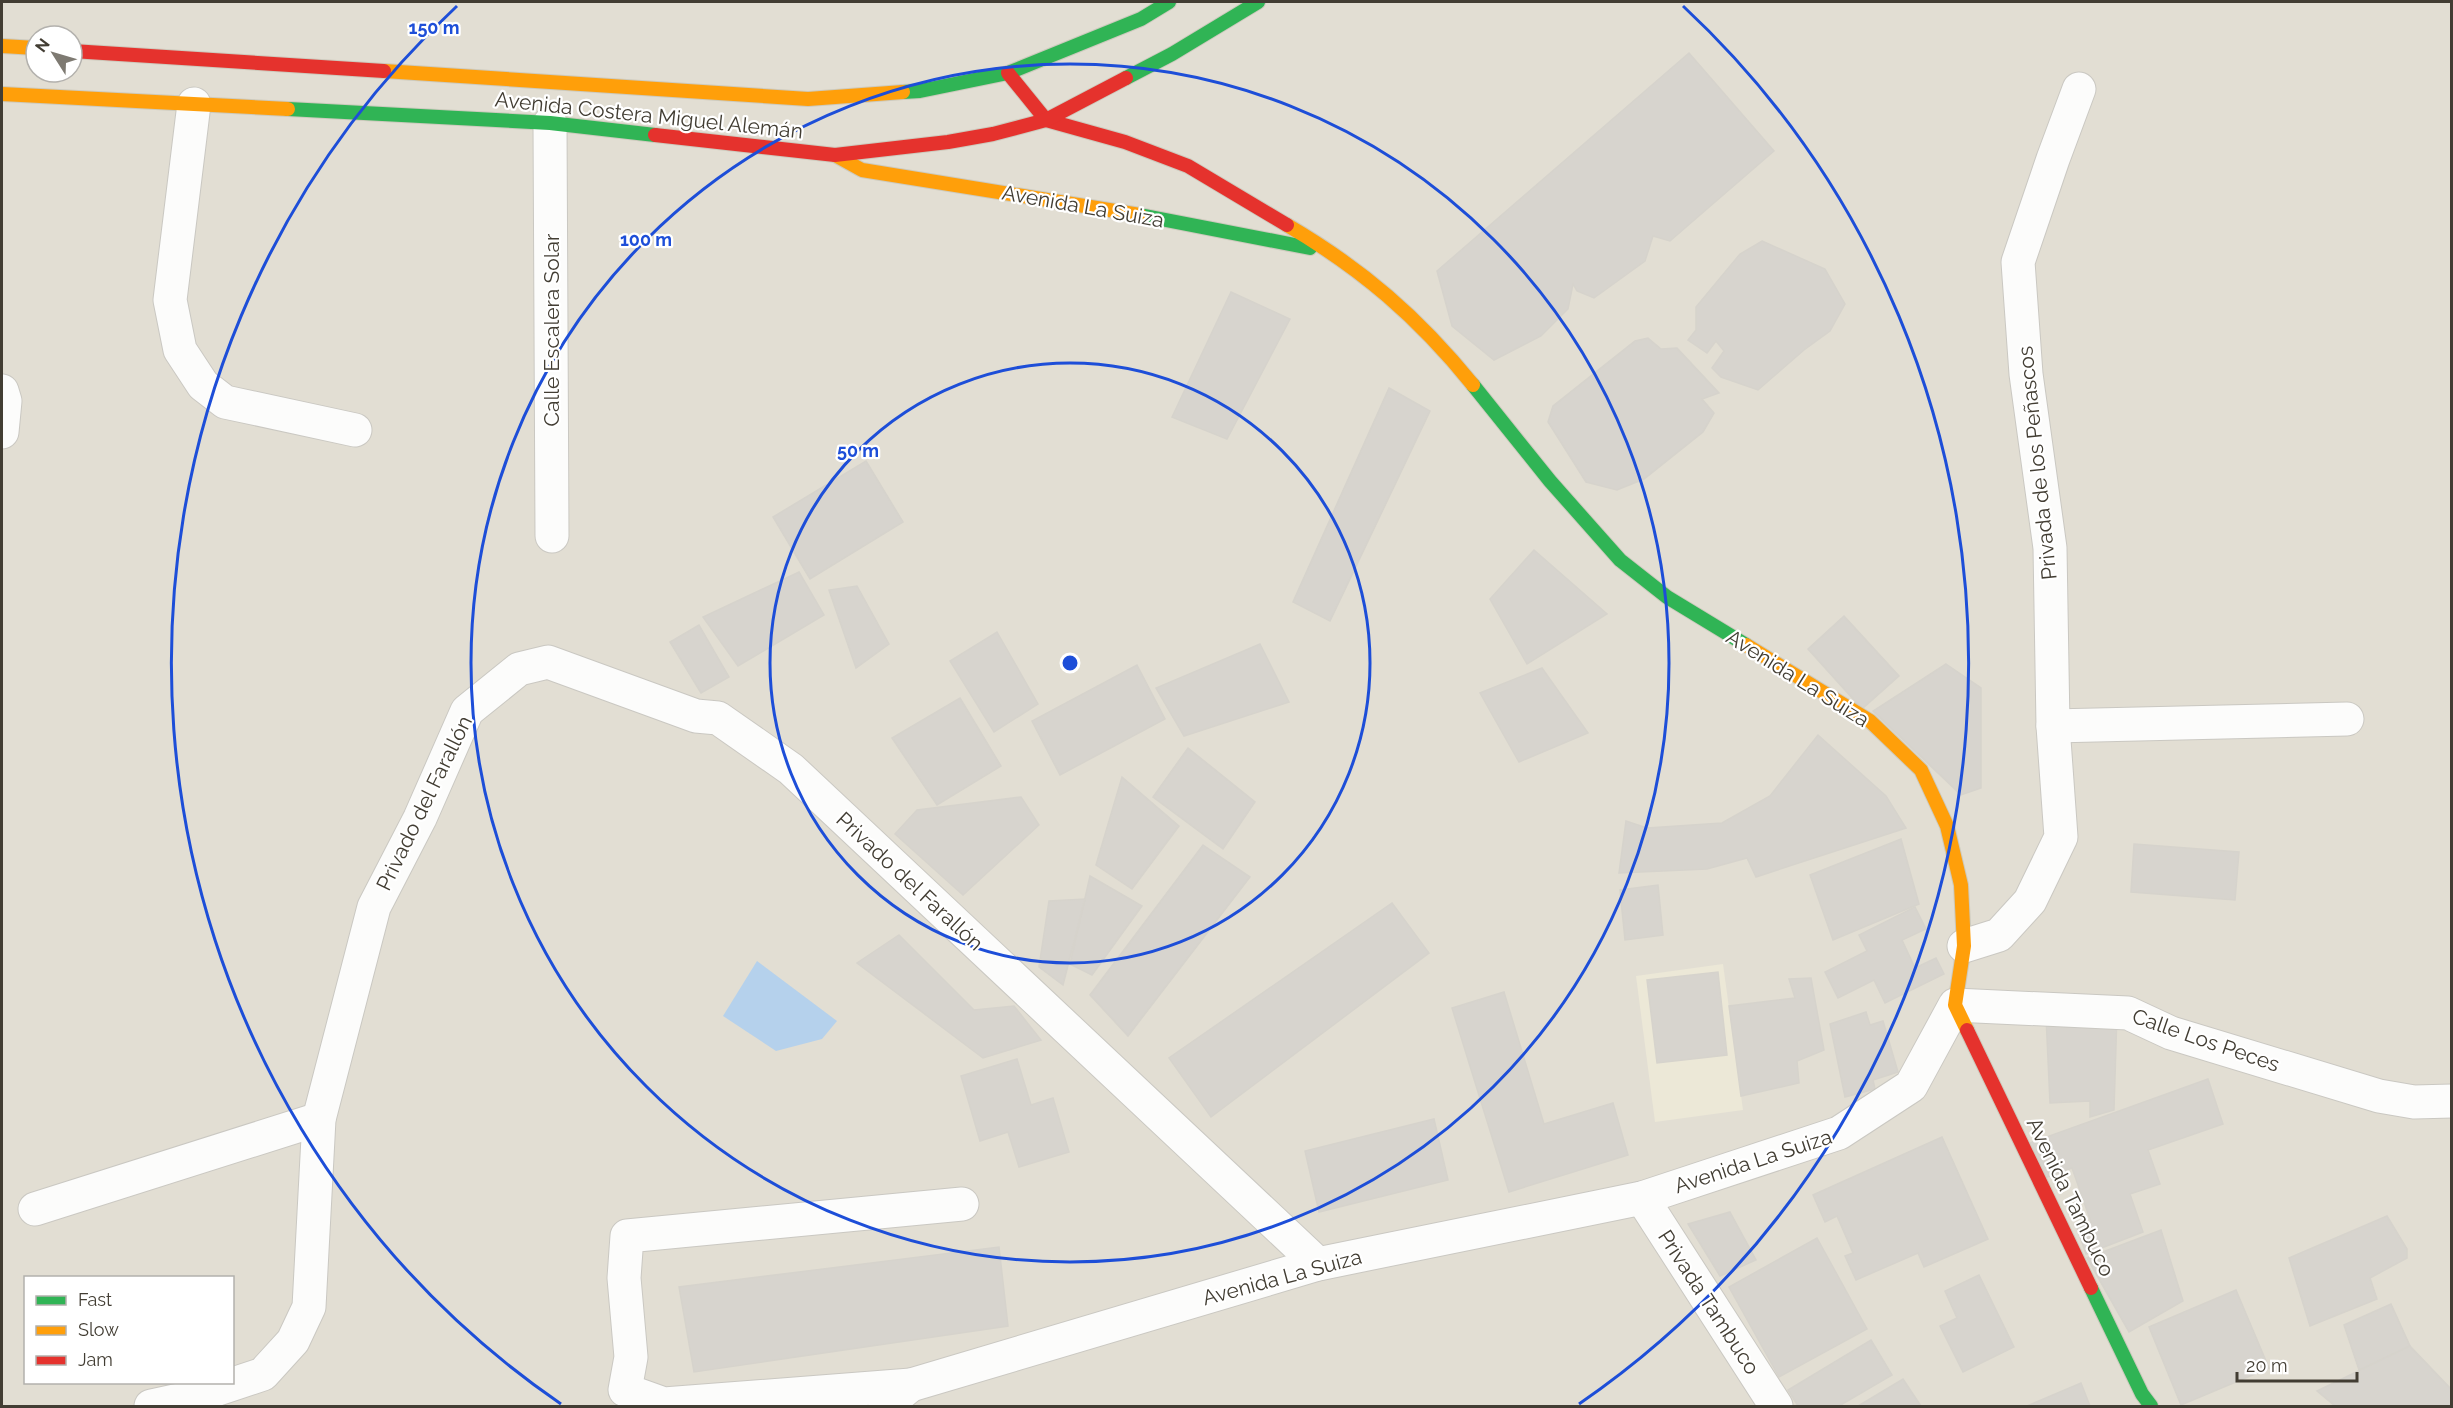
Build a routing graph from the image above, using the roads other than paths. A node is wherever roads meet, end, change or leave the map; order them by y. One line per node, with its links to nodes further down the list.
1 (1169, 2): 6 (main road, Avenida Costera Miguel Alemán)
2 (1258, 2): 10 (main road, Avenida Costera Miguel Alemán)
3 (2, 46): 4 (main road)
4 (24, 47)
5 (84, 52): 6 (main road, Avenida Costera Miguel Alemán)
6 (1008, 73): 10 (main road)
7 (2079, 89): 19 (street, Privada de los Peñascos)
8 (2, 94): 9 (main road, Avenida Costera Miguel Alemán)
9 (194, 104): 11 (main road, Avenida Costera Miguel Alemán); 15 (street)
10 (1046, 120): 12 (main road, Avenida Costera Miguel Alemán); 13 (main road, Avenida La Suiza)
11 (550, 123): 12 (main road, Avenida Costera Miguel Alemán); 17 (street, Calle Escalera Solar)
12 (835, 155): 13 (main road, Avenida La Suiza)
13 (1333, 252): 20 (main road, Avenida La Suiza)
14 (2, 391): 16 (street)
15 (355, 430)
16 (2, 432)
17 (552, 536)
18 (2347, 719): 19 (street)
19 (2053, 726): 20 (street, Privada de los Peñascos)
20 (1964, 946): 21 (main road, Avenida La Suiza)
21 (1955, 1005): 22 (street, Calle Los Peces); 24 (street, Avenida La Suiza); 34 (main road, Avenida Tambuco)
22 (2451, 1101)
23 (319, 1119): 26 (street); 27 (street, Privado del Farallón); 29 (street, Privado del Farallón)
24 (1642, 1197): 27 (street, Avenida La Suiza); 33 (street, Privada Tambuco)
25 (962, 1204): 30 (street)
26 (35, 1209)
27 (1318, 1264): 30 (street, Avenida La Suiza)
28 (233, 1384): 31 (street, Privado del Farallón)
29 (234, 1384)
30 (911, 1385): 32 (street, Avenida La Suiza)
31 (151, 1407)
32 (885, 1407)
33 (1776, 1407)
34 (2151, 1407)

